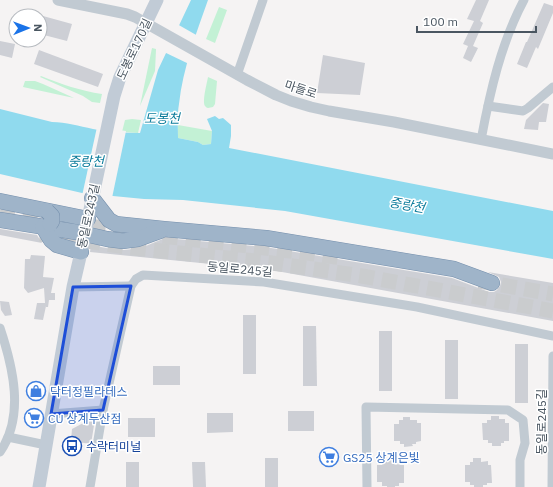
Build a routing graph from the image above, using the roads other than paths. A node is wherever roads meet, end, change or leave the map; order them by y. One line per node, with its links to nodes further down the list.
1 (58, 0): 5 (street, 마들로)
2 (157, 0): 5 (main road, 도봉로170길)
3 (263, 0): 6 (street)
4 (524, 0): 9 (street)
5 (146, 23): 6 (street, 마들로); 8 (main road, 도봉로170길)
6 (237, 75): 10 (street, 마들로)
7 (553, 87): 9 (street)
8 (114, 98): 12 (main road, 동일로243길)
9 (488, 106): 10 (street)
10 (481, 140): 11 (street, 마들로)
11 (553, 154)
12 (92, 198): 16 (main road, 동일로243길); 17 (highway)
13 (0, 201): 15 (highway)
14 (0, 220): 15 (highway)
15 (47, 220): 16 (highway); 18 (highway)
16 (86, 228): 17 (highway); 18 (main road, 동일로243길)
17 (161, 230): 19 (highway)
18 (81, 252): 21 (main road, 동일로243길)
19 (492, 283)
20 (131, 286): 21 (street); 23 (street, 동일로245길); 25 (street)
21 (73, 287): 26 (main road, 동일로243길)
22 (0, 328): 27 (street)
23 (553, 336)
24 (553, 356): 34 (street, 동일로245길)
25 (103, 410): 26 (street); 31 (street)
26 (51, 414): 28 (main road, 동일로243길)
27 (8, 437): 28 (street); 29 (street)
28 (46, 444): 30 (main road, 동일로243길)
29 (0, 452)
30 (39, 487)
31 (90, 487)
32 (367, 487): 33 (street)
33 (520, 487)
34 (552, 487)

